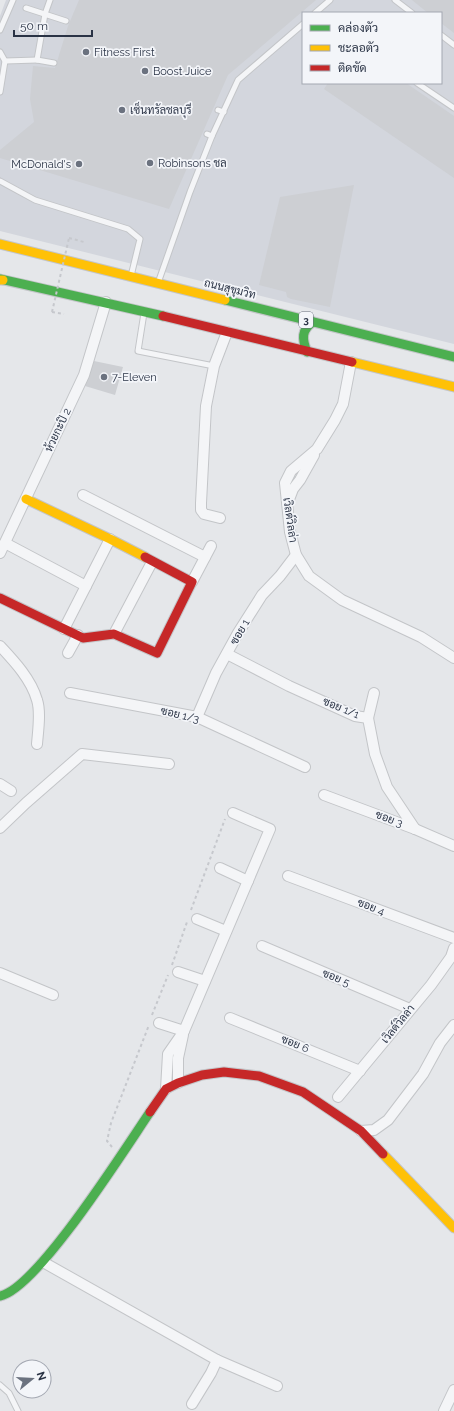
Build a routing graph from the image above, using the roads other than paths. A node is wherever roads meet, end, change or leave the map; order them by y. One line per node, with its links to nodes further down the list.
1 (13, 0): 11 (lane)
2 (50, 0): 8 (lane)
3 (330, 0): 6 (lane)
4 (395, 0): 7 (lane)
5 (26, 8): 8 (lane)
6 (316, 12)
7 (411, 12)
8 (44, 14): 9 (lane); 15 (lane)
9 (66, 21)
10 (302, 25): 23 (lane)
11 (0, 30)
12 (442, 36): 13 (lane)
13 (454, 45)
14 (0, 52): 16 (lane)
15 (37, 60): 16 (lane); 17 (lane)
16 (5, 61): 18 (lane)
17 (54, 63)
18 (2, 77): 20 (lane)
19 (418, 84): 21 (lane)
20 (0, 92)
21 (454, 108)
22 (218, 110): 23 (lane)
23 (224, 112): 25 (lane)
24 (207, 134): 25 (lane)
25 (212, 136): 30 (lane)
26 (0, 180): 28 (lane)
27 (0, 244): 28 (street, ถนนสุขุมวิท / 3)
28 (131, 277): 30 (street, ถนนสุขุมวิท / 3)
29 (1, 280): 31 (street)
30 (158, 284): 33 (street, ถนนสุขุมวิท / 3)
31 (106, 302): 32 (street); 41 (street, ห้วยกะปิ 2)
32 (145, 312): 34 (street); 38 (lane)
33 (313, 322): 35 (street); 36 (street, ถนนสุขุมวิท / 3)
34 (227, 332): 35 (street); 38 (street)
35 (307, 352): 37 (street)
36 (454, 358)
37 (351, 362): 39 (street); 47 (street, เวิลด์วิลล่า)
38 (214, 366): 42 (street)
39 (454, 387)
40 (83, 495): 48 (street)
41 (26, 499): 43 (street); 44 (street, ห้วยกะปิ 2)
42 (220, 518)
43 (110, 539): 49 (street); 51 (street)
44 (5, 543): 46 (street, ห้วยกะปิ 2); 51 (street)
45 (211, 546): 48 (street)
46 (0, 554)
47 (296, 555): 58 (street, ซอย 1); 59 (street, เวิลด์วิลล่า)
48 (205, 557): 50 (street)
49 (152, 562): 50 (street); 54 (street)
50 (192, 582): 54 (street)
51 (86, 586): 53 (street)
52 (0, 598): 53 (street)
53 (64, 629): 55 (street)
54 (114, 634): 55 (street)
55 (78, 635): 57 (street)
56 (0, 646): 64 (street)
57 (68, 653)
58 (227, 654): 62 (street, ซอย 1); 63 (street, ซอย 1/1)
59 (454, 658)
60 (70, 693): 62 (street, ซอย 1/3)
61 (374, 693): 63 (street)
62 (197, 717): 66 (street, ซอย 1/3)
63 (368, 718): 72 (street, ซอย 1/1)
64 (37, 744)
65 (169, 764): 71 (street)
66 (305, 767)
67 (0, 784): 68 (street)
68 (11, 791)
69 (324, 795): 72 (street, ซอย 3)
70 (233, 813): 76 (street)
71 (0, 828)
72 (415, 829): 73 (street, ซอย 3)
73 (454, 846)
74 (220, 868): 76 (street)
75 (288, 876): 79 (street, ซอย 4)
76 (248, 881): 78 (street)
77 (192, 916): 78 (street)
78 (226, 931): 84 (street)
79 (454, 938)
80 (262, 946): 86 (street, ซอย 5)
81 (454, 948): 86 (street, เวิลด์วิลล่า)
82 (178, 972): 84 (street)
83 (0, 973): 85 (street)
84 (205, 981): 90 (street)
85 (53, 995)
86 (410, 1009): 91 (street, เวิลด์วิลล่า)
87 (230, 1018): 91 (street, ซอย 6)
88 (159, 1023): 90 (street)
89 (454, 1025): 95 (street)
90 (184, 1031): 92 (street); 93 (street)
91 (360, 1071): 94 (street, เวิลด์วิลล่า)
92 (178, 1082): 93 (street); 95 (street)
93 (166, 1089): 97 (street)
94 (338, 1097)
95 (361, 1131): 96 (street)
96 (454, 1228)
97 (43, 1262): 98 (street); 99 (street)
98 (0, 1296)
99 (216, 1360): 101 (street); 103 (street)
100 (0, 1385): 104 (lane)
101 (277, 1386)
102 (454, 1390): 105 (street)
103 (192, 1404)
104 (18, 1411)
105 (444, 1411)

